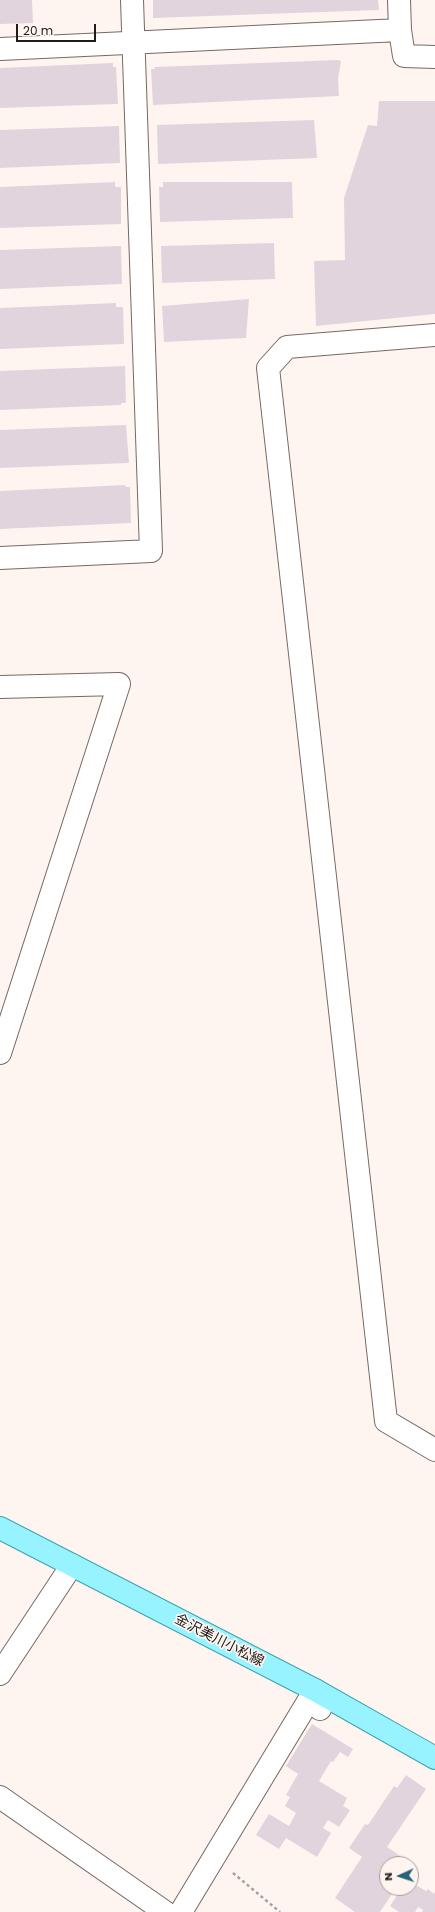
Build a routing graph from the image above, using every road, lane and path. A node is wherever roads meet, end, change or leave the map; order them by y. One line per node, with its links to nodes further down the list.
1 (132, 0): 4 (street)
2 (399, 0): 3 (street)
3 (400, 30): 4 (street); 6 (street)
4 (134, 43): 5 (street); 8 (street)
5 (0, 49)
6 (435, 57)
7 (435, 335): 11 (street)
8 (0, 558)
9 (0, 687): 10 (street)
10 (0, 1053)
11 (435, 1450)
12 (0, 1528): 13 (main road, 金沢美川小松線)
13 (72, 1565): 14 (street); 15 (main road, 金沢美川小松線)
14 (0, 1674)
15 (317, 1700): 16 (main road, 金沢美川小松線); 18 (street)
16 (435, 1758)
17 (0, 1797): 19 (street)
18 (215, 1857): 20 (street); 21 (path)
19 (165, 1912)
20 (181, 1912)
21 (280, 1912)

